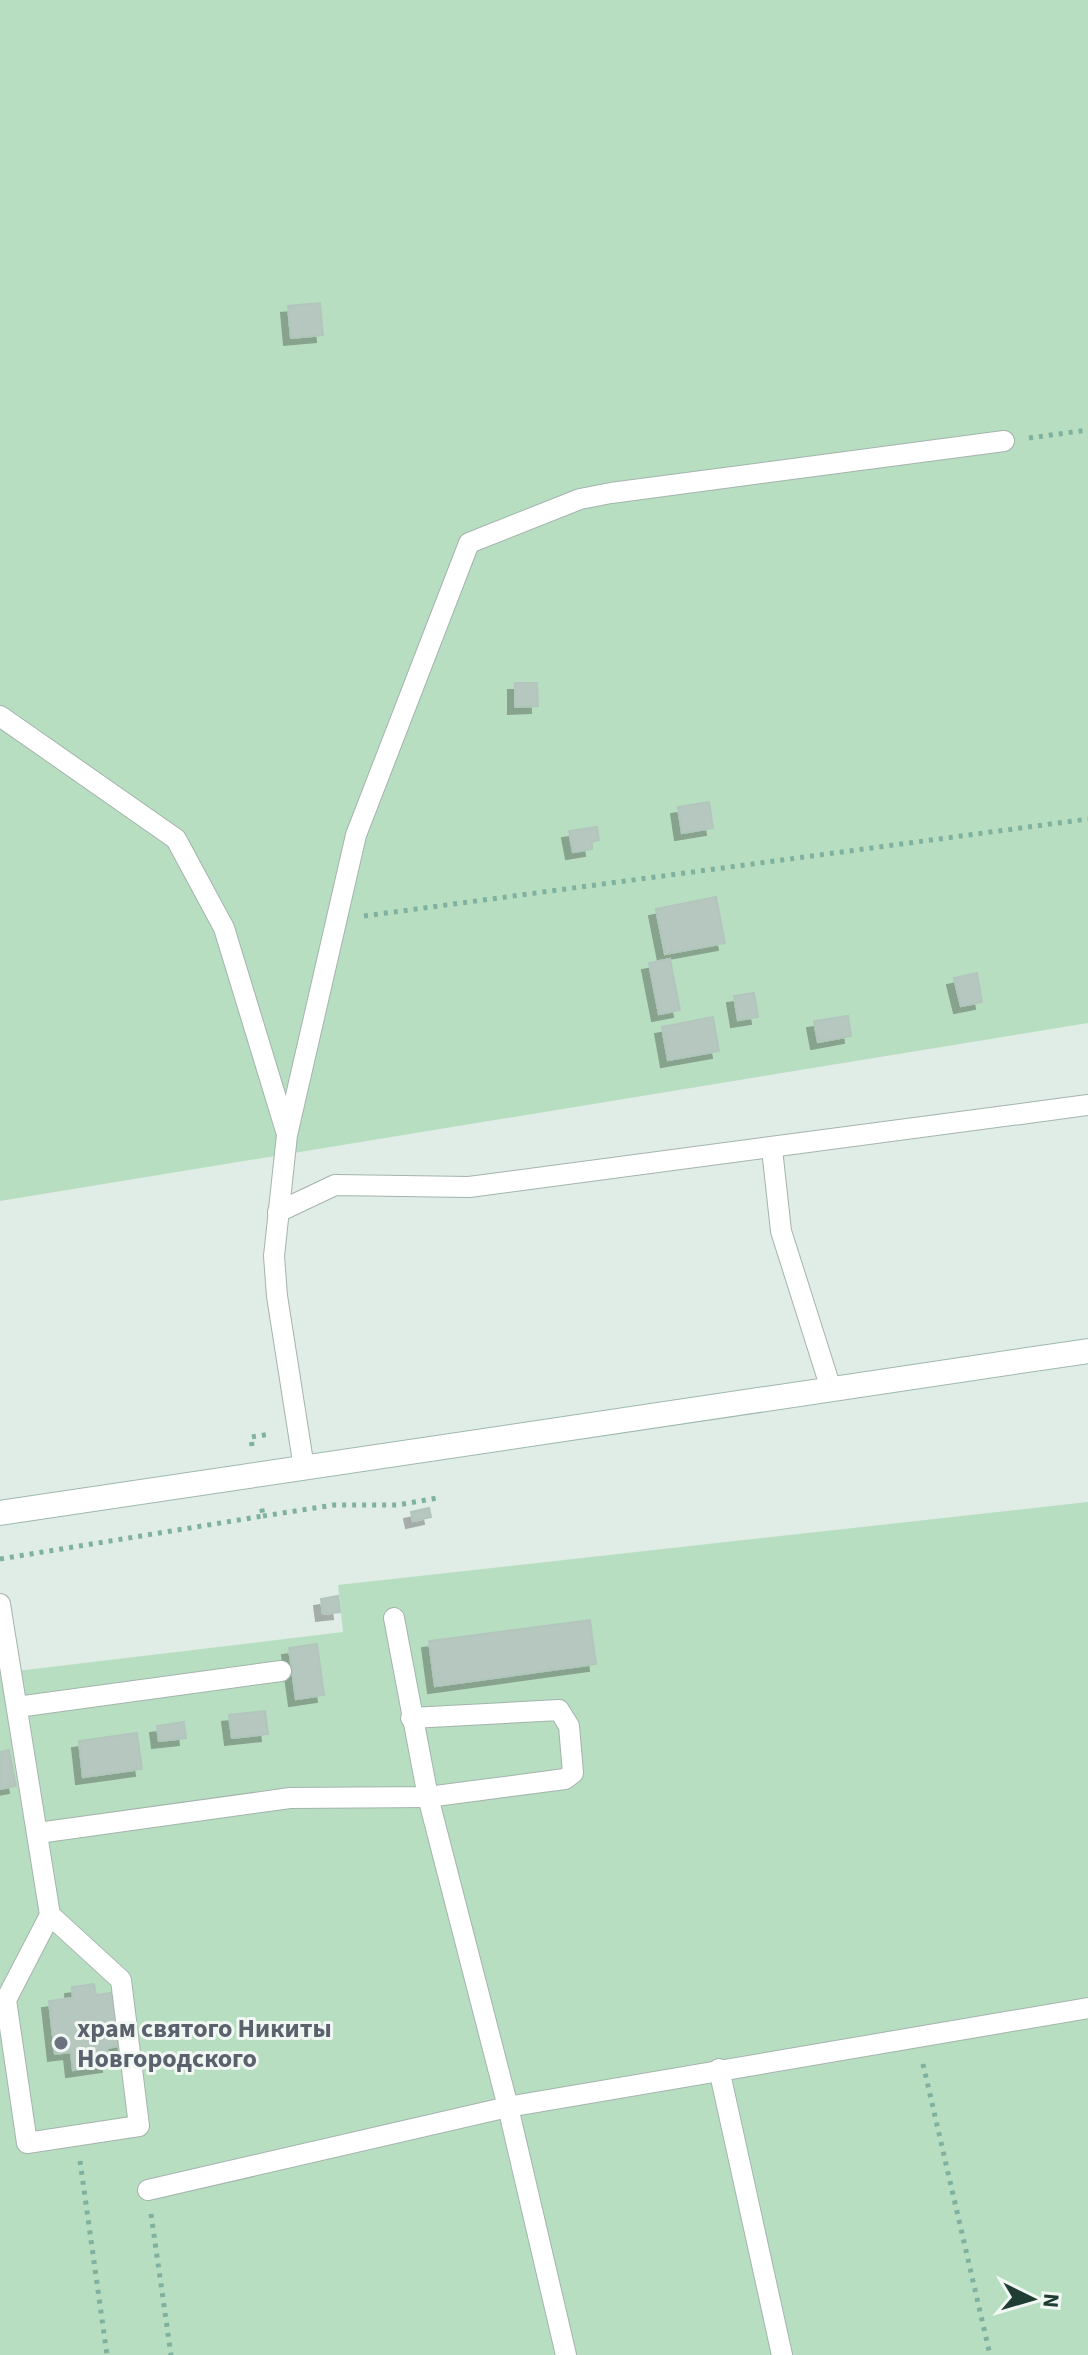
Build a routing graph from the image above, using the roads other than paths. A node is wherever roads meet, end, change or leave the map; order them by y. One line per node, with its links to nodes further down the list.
1 (1004, 441): 4 (lane)
2 (0, 716): 4 (lane)
3 (1088, 1105): 5 (lane)
4 (287, 1135): 6 (lane)
5 (772, 1149): 6 (lane); 8 (lane)
6 (278, 1212): 9 (lane)
7 (1088, 1351): 8 (main road)
8 (831, 1389): 9 (main road)
9 (304, 1468): 10 (main road)
10 (0, 1513)
11 (0, 1604): 14 (lane)
12 (394, 1618): 15 (lane)
13 (281, 1671): 14 (lane)
14 (17, 1707): 17 (lane)
15 (411, 1718): 16 (lane); 16 (lane)
16 (428, 1797): 17 (lane); 22 (lane)
17 (38, 1833): 18 (lane)
18 (50, 1915): 19 (lane); 19 (lane)
19 (2, 2004)
20 (1088, 2008): 21 (lane)
21 (719, 2069): 22 (lane); 25 (lane)
22 (508, 2107): 23 (lane); 24 (lane)
23 (148, 2190)
24 (566, 2355)
25 (782, 2355)

